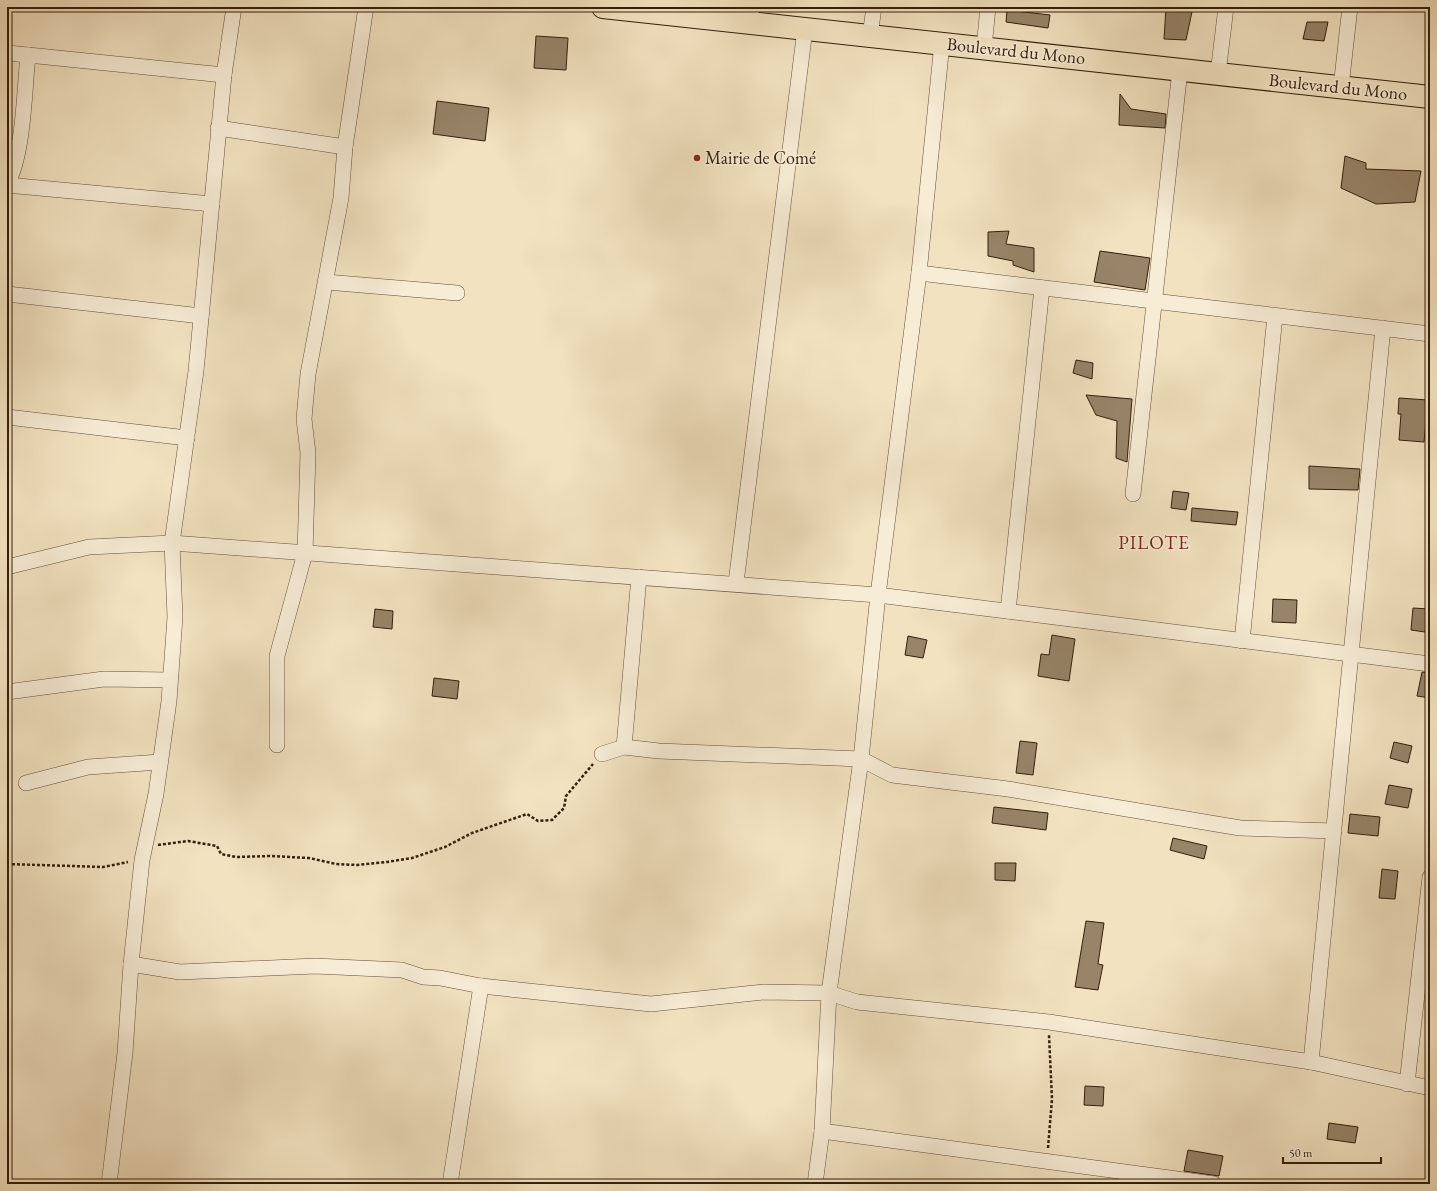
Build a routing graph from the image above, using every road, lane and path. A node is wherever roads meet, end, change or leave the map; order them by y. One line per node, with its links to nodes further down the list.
1 (234, 7): 17 (street)
2 (366, 7): 21 (street)
3 (603, 7): 8 (main road, Boulevard du Mono)
4 (874, 7): 10 (street)
5 (988, 7): 12 (street)
6 (1226, 7): 16 (street)
7 (1350, 7): 18 (street)
8 (751, 14): 9 (main road, Boulevard du Mono)
9 (805, 29): 10 (main road, Boulevard du Mono); 40 (street)
10 (870, 36): 11 (main road, Boulevard du Mono)
11 (942, 43): 12 (main road, Boulevard du Mono); 23 (street)
12 (984, 48): 15 (main road, Boulevard du Mono)
13 (7, 53): 14 (street)
14 (28, 55): 17 (street); 22 (street)
15 (1180, 70): 16 (main road, Boulevard du Mono); 28 (street)
16 (1218, 74): 18 (main road, Boulevard du Mono)
17 (224, 75): 20 (street)
18 (1341, 87): 19 (main road, Boulevard du Mono)
19 (1430, 97)
20 (218, 128): 21 (street); 22 (street)
21 (345, 147): 24 (street)
22 (212, 204): 29 (street)
23 (919, 273): 25 (street); 41 (street)
24 (326, 282): 26 (street); 37 (street)
25 (1042, 288): 28 (street); 42 (street)
26 (457, 293)
27 (7, 294): 29 (street)
28 (1155, 301): 30 (street); 35 (street)
29 (202, 316): 34 (street)
30 (1275, 316): 31 (street); 43 (street)
31 (1383, 328): 32 (street); 44 (street)
32 (1430, 334)
33 (7, 417): 34 (street)
34 (187, 438): 36 (street)
35 (1133, 494)
36 (172, 543): 37 (street); 38 (street); 46 (street)
37 (305, 553): 39 (street); 48 (street)
38 (7, 567)
39 (639, 577): 40 (street); 49 (street)
40 (736, 583): 41 (street)
41 (878, 595): 42 (street); 51 (street)
42 (1008, 611): 43 (street)
43 (1242, 641): 44 (street)
44 (1351, 654): 45 (street); 54 (street)
45 (1430, 664)
46 (170, 680): 47 (street); 52 (street)
47 (7, 692)
48 (277, 745)
49 (624, 747): 50 (street); 51 (street)
50 (602, 754): 55 (path)
51 (861, 759): 54 (street); 60 (street)
52 (160, 762): 53 (street); 55 (street)
53 (26, 782)
54 (1334, 831): 62 (street)
55 (143, 854): 56 (path); 58 (street)
56 (7, 864)
57 (1430, 877): 63 (street)
58 (132, 964): 59 (street); 67 (street)
59 (481, 986): 60 (street); 68 (street)
60 (829, 993): 61 (street); 65 (street)
61 (1049, 1022): 62 (street); 66 (path)
62 (1311, 1062): 63 (street)
63 (1407, 1084): 64 (street)
64 (1430, 1088)
65 (822, 1131): 66 (street); 69 (street)
66 (1048, 1160): 70 (street)
67 (109, 1184)
68 (450, 1184)
69 (815, 1184)
70 (1214, 1184)

